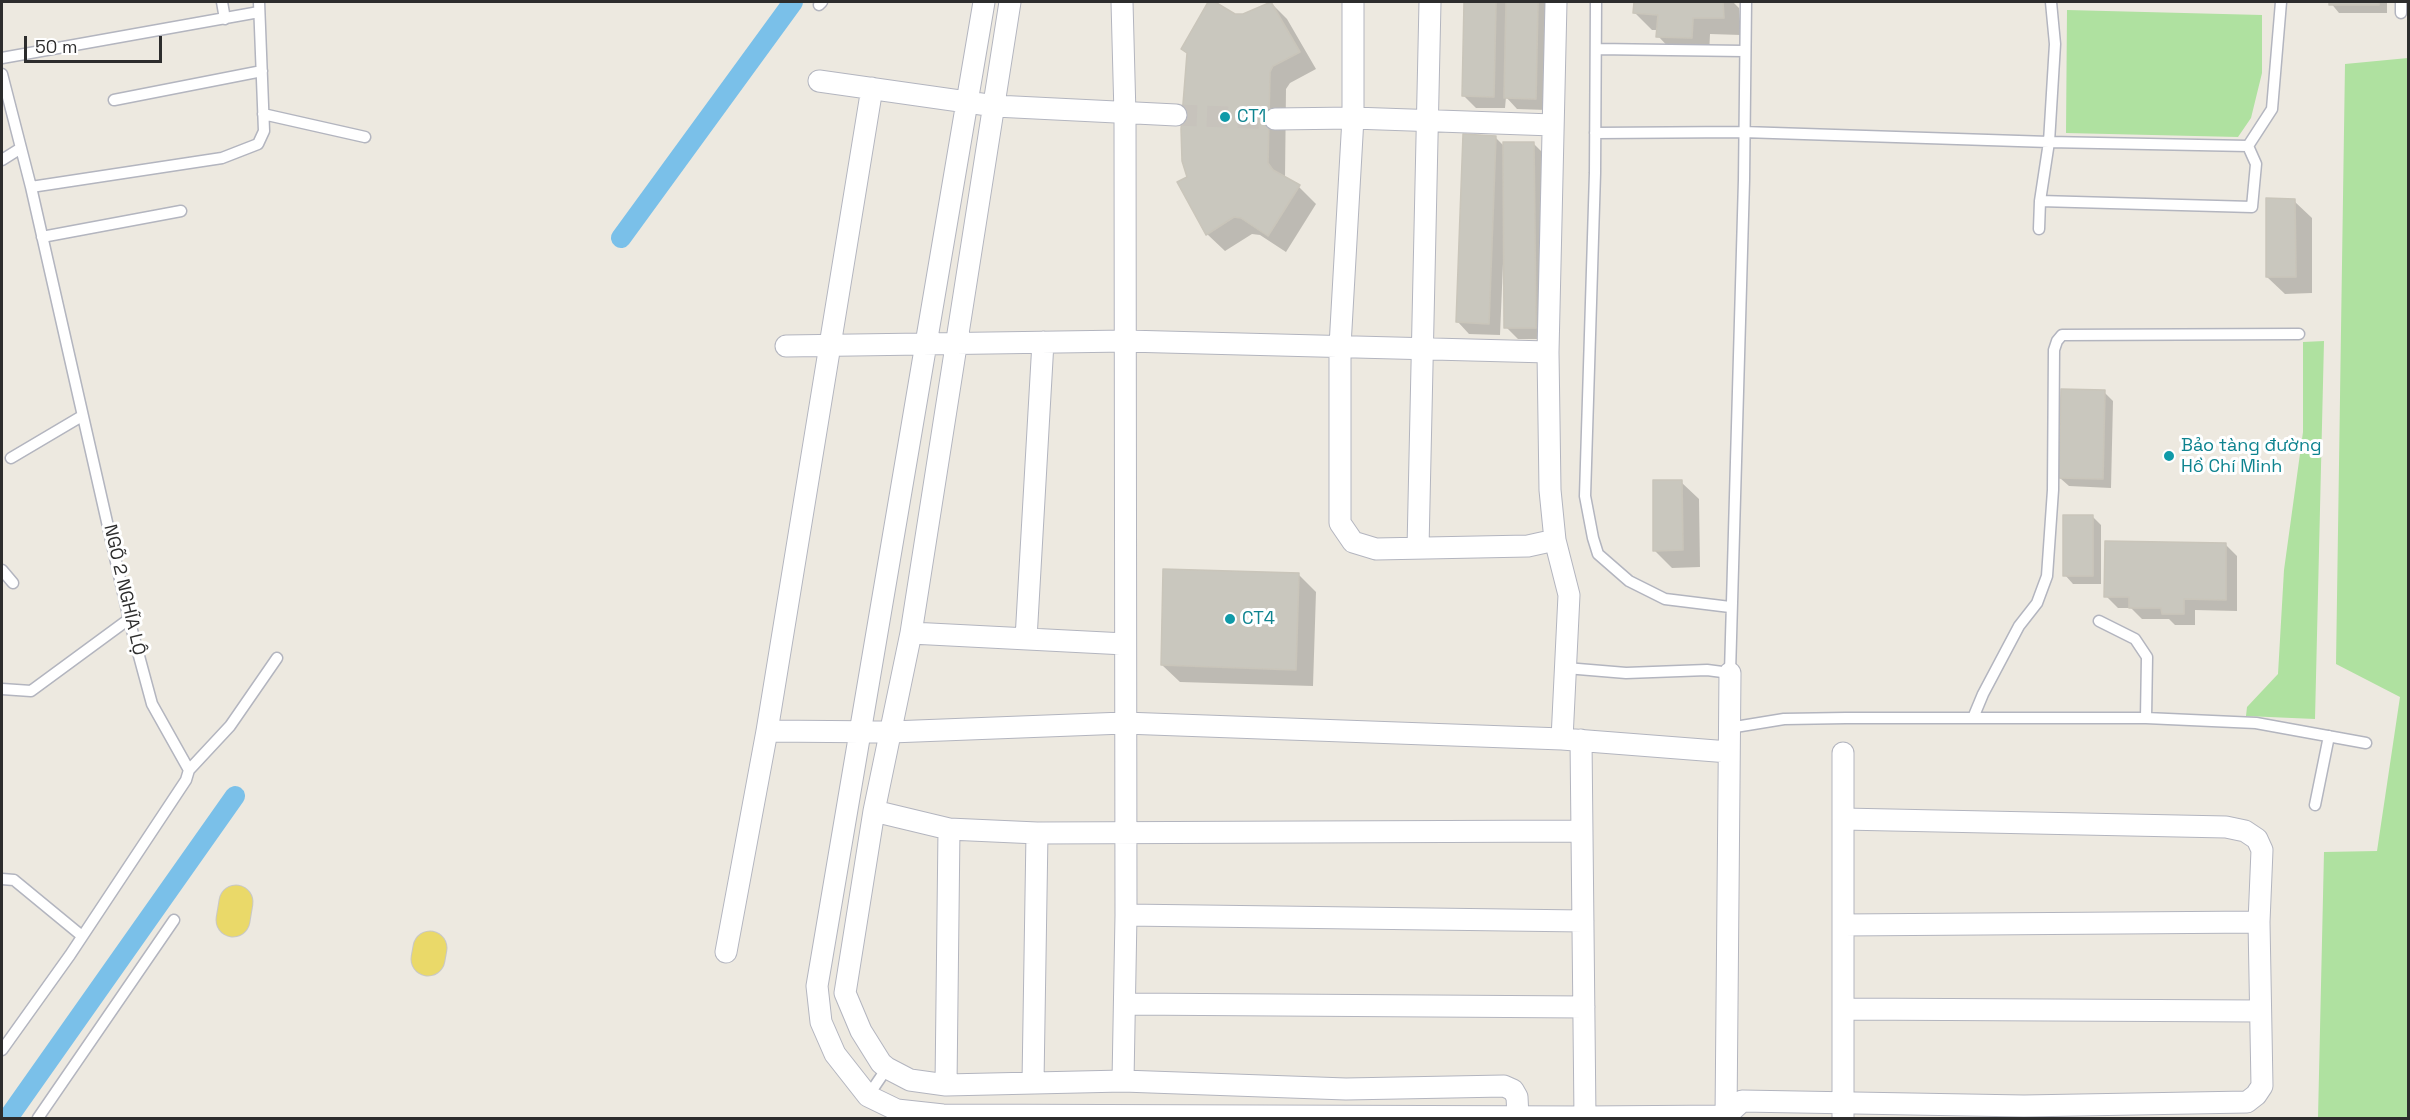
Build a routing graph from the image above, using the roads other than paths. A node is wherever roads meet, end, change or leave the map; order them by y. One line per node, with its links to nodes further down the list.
1 (222, 2): 13 (lane)
2 (984, 2): 22 (street)
3 (1010, 2): 23 (street)
4 (1122, 2): 25 (street)
5 (1353, 2): 27 (street)
6 (1430, 2): 29 (street)
7 (1556, 2): 30 (street)
8 (1596, 2): 14 (lane)
9 (1746, 2): 15 (lane)
10 (2051, 2): 34 (lane)
11 (2281, 2): 35 (lane)
12 (259, 7): 13 (lane); 17 (lane)
13 (225, 19): 16 (lane)
14 (1596, 49): 15 (lane); 32 (lane)
15 (1744, 51): 31 (lane)
16 (2, 58)
17 (262, 71): 21 (lane); 24 (lane)
18 (2, 74): 36 (lane, NGÕ 2 NGHĨA LỘ)
19 (819, 81): 20 (street)
20 (872, 88): 22 (street); 48 (street)
21 (114, 100)
22 (968, 102): 23 (street); 47 (street)
23 (995, 106): 25 (street); 46 (street)
24 (263, 114): 33 (lane); 38 (lane)
25 (1125, 115): 26 (street); 44 (street)
26 (1176, 115)
27 (1353, 118): 28 (street); 29 (street); 50 (street)
28 (1275, 119)
29 (1427, 121): 30 (street); 51 (street)
30 (1553, 125): 52 (street)
31 (1743, 132): 32 (lane); 34 (lane); 59 (lane)
32 (1595, 133): 59 (lane)
33 (364, 137)
34 (2049, 142): 35 (lane); 39 (lane)
35 (2248, 146): 39 (lane)
36 (21, 148): 37 (lane); 38 (lane, NGÕ 2 NGHĨA LỘ)
37 (2, 160)
38 (31, 187): 42 (lane, NGÕ 2 NGHĨA LỘ)
39 (2040, 201): 41 (lane)
40 (181, 211): 42 (lane)
41 (2039, 229)
42 (42, 237): 53 (lane, NGÕ 2 NGHĨA LỘ)
43 (2299, 334): 69 (lane)
44 (1126, 341): 45 (street); 50 (street); 64 (street)
45 (1043, 342): 46 (street); 63 (street)
46 (956, 343): 47 (street); 62 (street)
47 (928, 344): 48 (street); 74 (street)
48 (830, 345): 49 (street); 73 (street)
49 (786, 346)
50 (1340, 346): 51 (street); 56 (street)
51 (1422, 348): 52 (street); 56 (street)
52 (1548, 352): 55 (street)
53 (82, 416): 54 (lane); 60 (lane, NGÕ 2 NGHĨA LỘ)
54 (11, 458)
55 (1555, 540): 56 (street); 66 (street)
56 (1418, 548)
57 (2, 570): 58 (lane)
58 (13, 583)
59 (1730, 607): 67 (lane)
60 (129, 619): 68 (lane); 81 (lane, NGÕ 2 NGHĨA LỘ)
61 (2099, 621): 70 (lane)
62 (911, 633): 63 (street); 75 (street)
63 (1026, 639): 64 (street)
64 (1125, 644): 71 (street)
65 (277, 658): 81 (lane)
66 (1566, 668): 67 (lane); 77 (street)
67 (1730, 673): 72 (street)
68 (2, 689)
69 (1973, 718): 70 (lane); 72 (lane)
70 (2146, 718): 76 (lane)
71 (1124, 723): 75 (street); 77 (street); 86 (street)
72 (1729, 728): 79 (street)
73 (767, 731): 74 (street); 96 (street)
74 (860, 731): 75 (street); 106 (street)
75 (891, 732): 83 (street)
76 (2329, 736): 78 (lane); 82 (lane)
77 (1571, 740): 79 (street); 87 (street)
78 (2366, 743)
79 (1729, 752): 111 (street)
80 (1843, 753): 84 (street)
81 (189, 770): 95 (lane)
82 (2315, 805)
83 (874, 811): 85 (street); 102 (street)
84 (1843, 819): 93 (street); 94 (street)
85 (949, 829): 88 (street); 105 (street)
86 (1126, 831): 87 (street); 88 (street); 90 (street)
87 (1582, 831): 92 (street)
88 (1037, 833): 104 (street)
89 (2, 879): 95 (lane)
90 (1126, 915): 92 (street); 97 (street)
91 (174, 920): 113 (lane)
92 (1583, 921): 98 (street)
93 (2259, 922): 94 (street); 100 (street)
94 (1843, 924): 99 (street)
95 (82, 936): 101 (lane)
96 (726, 952)
97 (1126, 1004): 98 (street); 103 (street)
98 (1584, 1007): 112 (street)
99 (1844, 1009): 100 (street); 108 (street)
100 (2260, 1011): 109 (street)
101 (2, 1050)
102 (887, 1068): 105 (street); 106 (lane)
103 (1123, 1081): 104 (street); 107 (street)
104 (1033, 1082): 105 (street)
105 (946, 1085)
106 (868, 1096): 107 (street)
107 (1346, 1106): 110 (street); 110 (street)
108 (1843, 1110): 109 (street); 111 (street)
109 (2024, 1112)
110 (1518, 1117): 112 (street)
111 (1726, 1117): 112 (street)
112 (1586, 1118)
113 (38, 1119)

